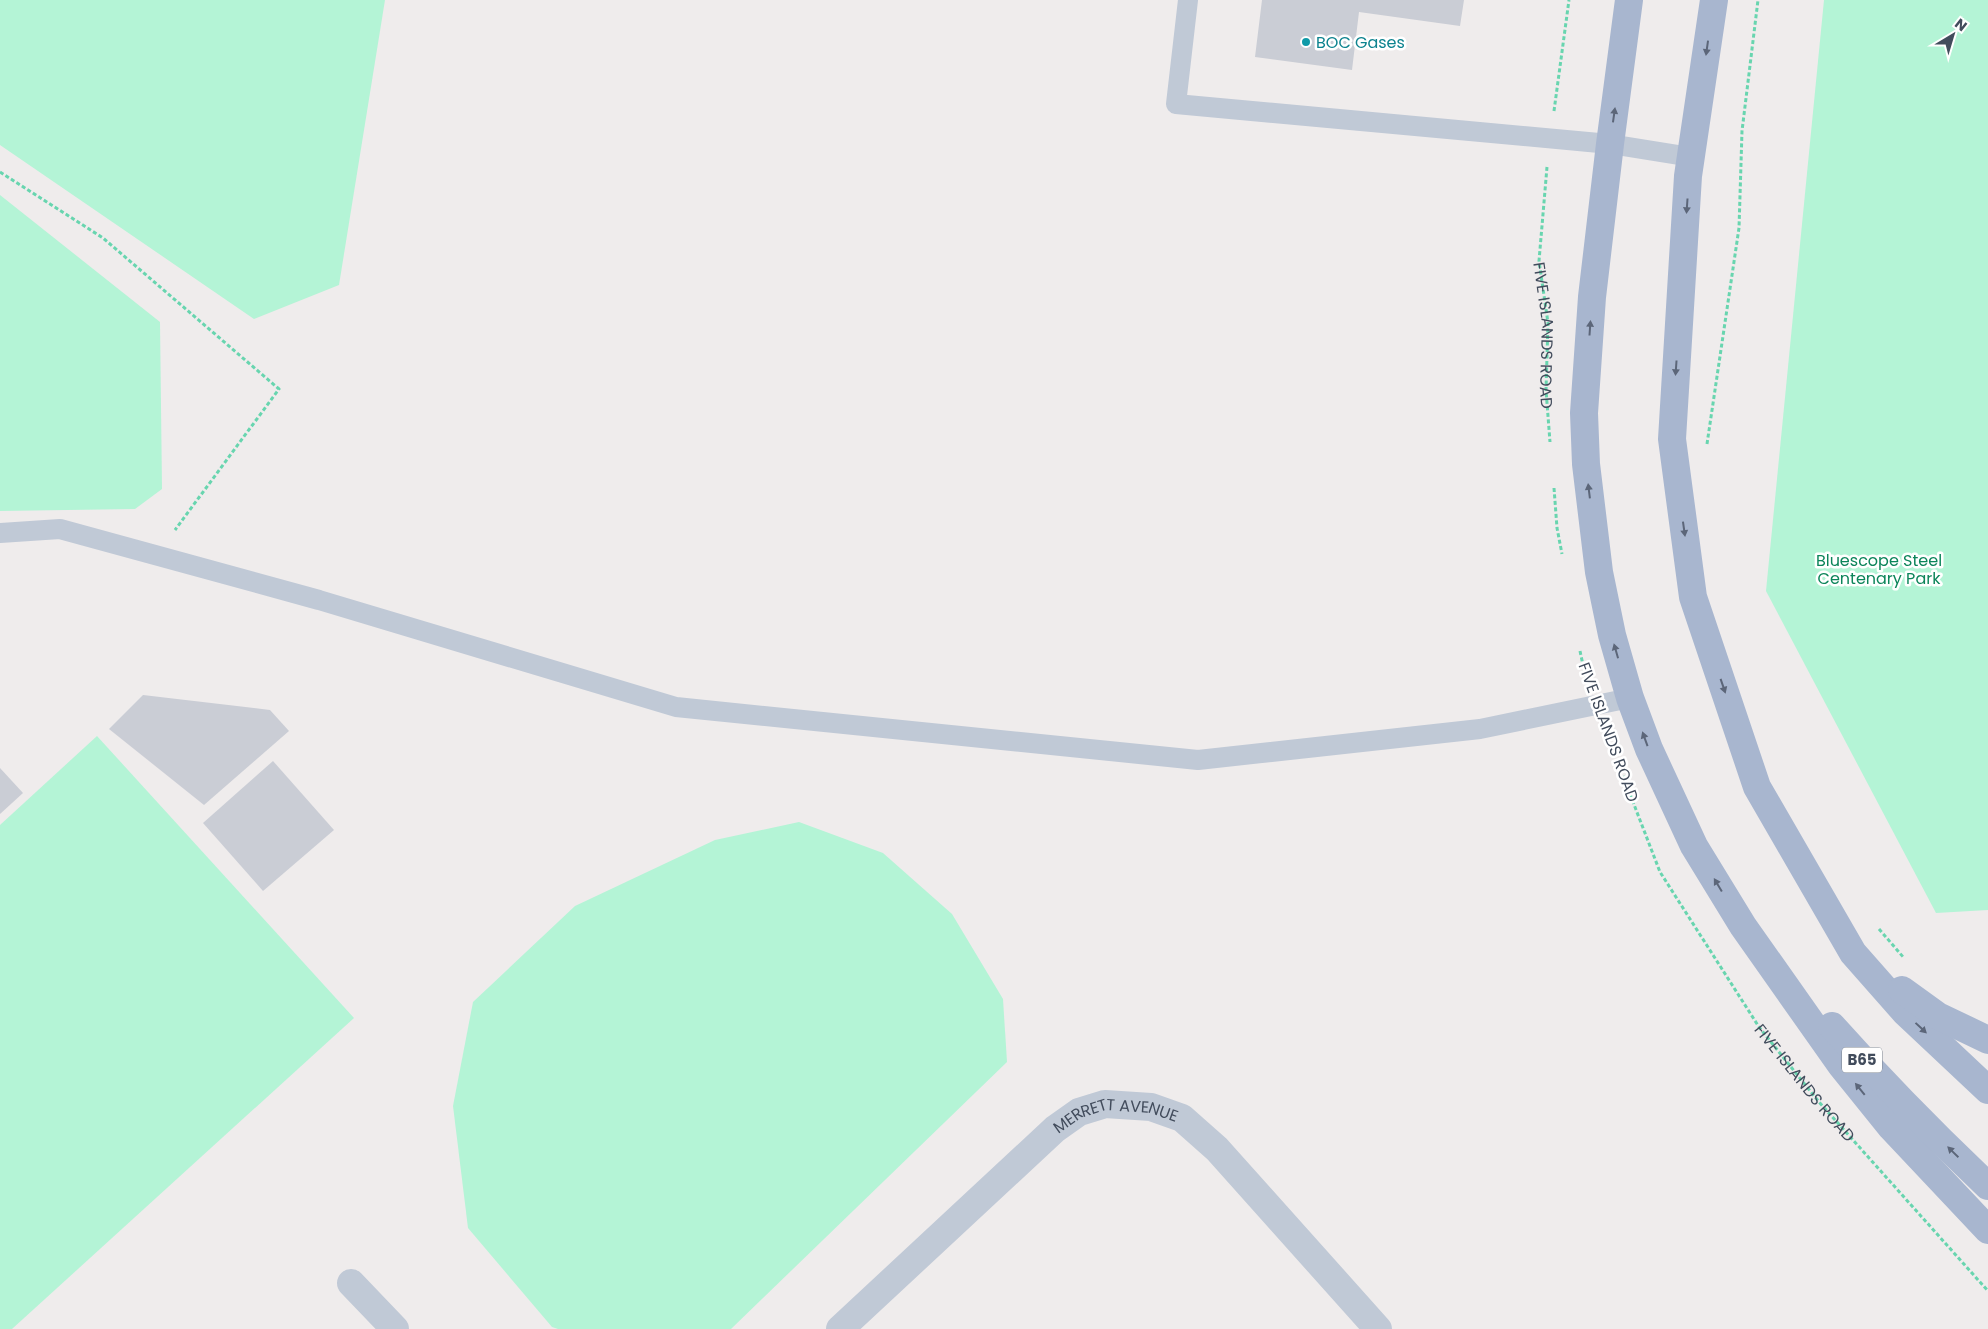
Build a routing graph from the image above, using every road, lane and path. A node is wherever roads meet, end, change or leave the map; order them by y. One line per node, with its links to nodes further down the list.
1 (1188, 0): 6 (lane)
2 (1570, 0): 6 (path, FIVE ISLANDS ROAD)
3 (1629, 0): 7 (main road, FIVE ISLANDS ROAD, one-way to 3)
4 (1714, 0): 8 (main road, one-way to 8)
5 (1758, 0): 11 (path)
6 (1551, 139): 7 (lane); 10 (path, FIVE ISLANDS ROAD)
7 (1610, 144): 8 (lane); 17 (main road, FIVE ISLANDS ROAD, one-way to 7)
8 (1691, 157): 22 (main road, one-way to 22)
9 (0, 172): 14 (path)
10 (1551, 449)
11 (1706, 449)
12 (1553, 479): 15 (path)
13 (0, 534): 14 (lane)
14 (157, 555): 18 (lane)
15 (1563, 558)
16 (1580, 646): 18 (path, FIVE ISLANDS ROAD)
17 (1630, 698): 18 (lane); 20 (main road, FIVE ISLANDS ROAD, one-way to 17)
18 (1596, 704)
19 (1621, 770): 29 (path, FIVE ISLANDS ROAD)
20 (1743, 926): 26 (main road, B65, one-way to 20); 27 (main road, FIVE ISLANDS ROAD, one-way to 20)
21 (1876, 926): 23 (path)
22 (1853, 953): 24 (main road); 25 (main road, one-way to 25)
23 (1909, 963)
24 (1988, 1040)
25 (1988, 1090)
26 (1988, 1186)
27 (1988, 1230)
28 (351, 1283): 30 (street)
29 (1988, 1291)
30 (395, 1329)
31 (840, 1329): 32 (street, MERRETT AVENUE)
32 (1378, 1329)

